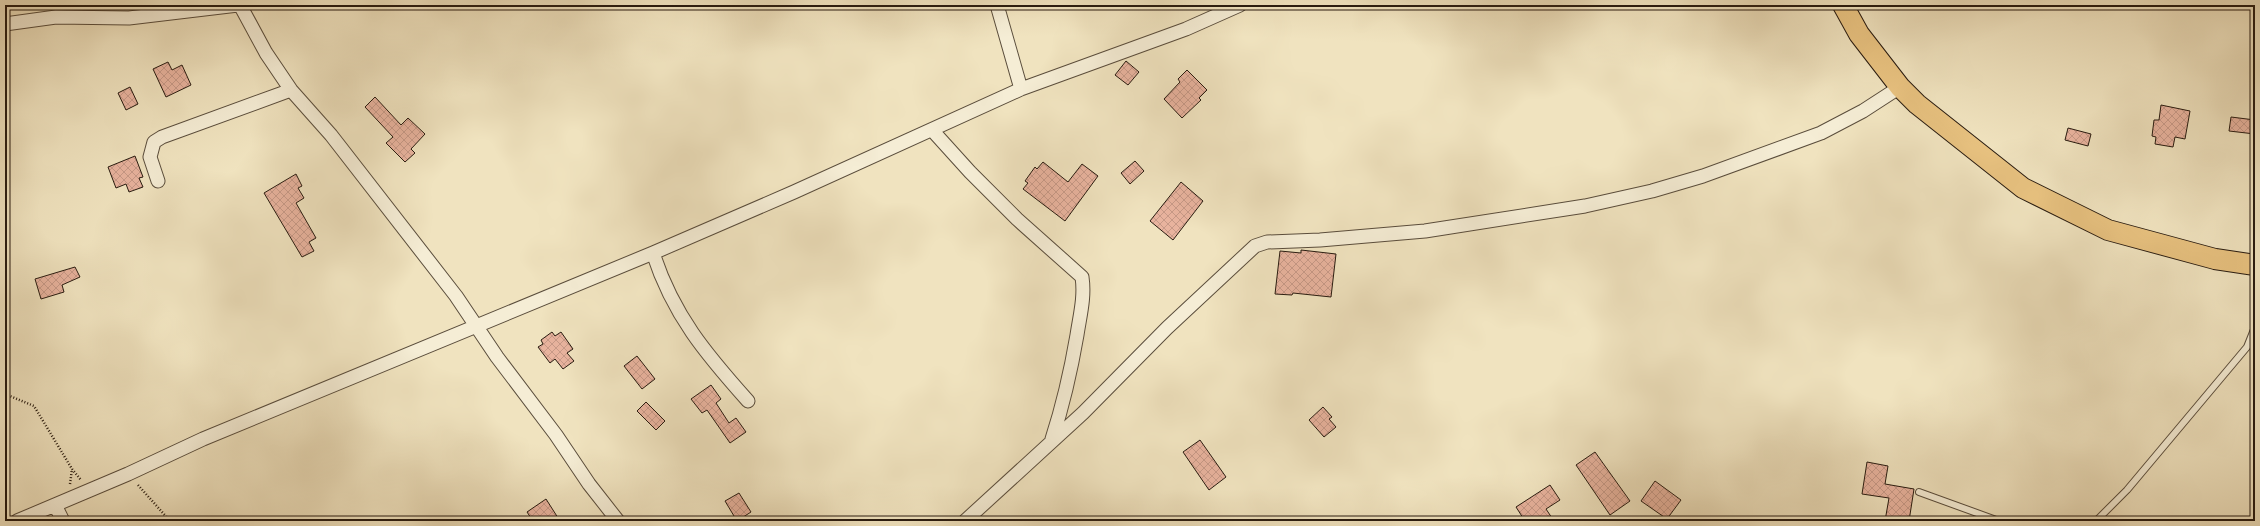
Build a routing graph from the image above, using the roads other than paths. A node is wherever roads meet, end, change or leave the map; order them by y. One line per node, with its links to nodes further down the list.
1 (239, 5): 5 (street); 8 (street)
2 (997, 5): 7 (street)
3 (1240, 5): 7 (street)
4 (1843, 5): 6 (main road)
5 (5, 24)
6 (1900, 87): 12 (main road); 16 (street)
7 (1021, 89): 9 (street)
8 (291, 90): 10 (street); 13 (street)
9 (932, 130): 11 (street); 16 (street)
10 (158, 181)
11 (653, 254): 13 (street); 15 (street)
12 (2255, 265)
13 (477, 326): 18 (street); 21 (street)
14 (2255, 327): 24 (lane)
15 (748, 401)
16 (1052, 439): 22 (street)
17 (1919, 492): 23 (lane)
18 (55, 505): 19 (street); 20 (street)
19 (17, 521)
20 (63, 521)
21 (618, 521)
22 (965, 521)
23 (1999, 521)
24 (2096, 521)

